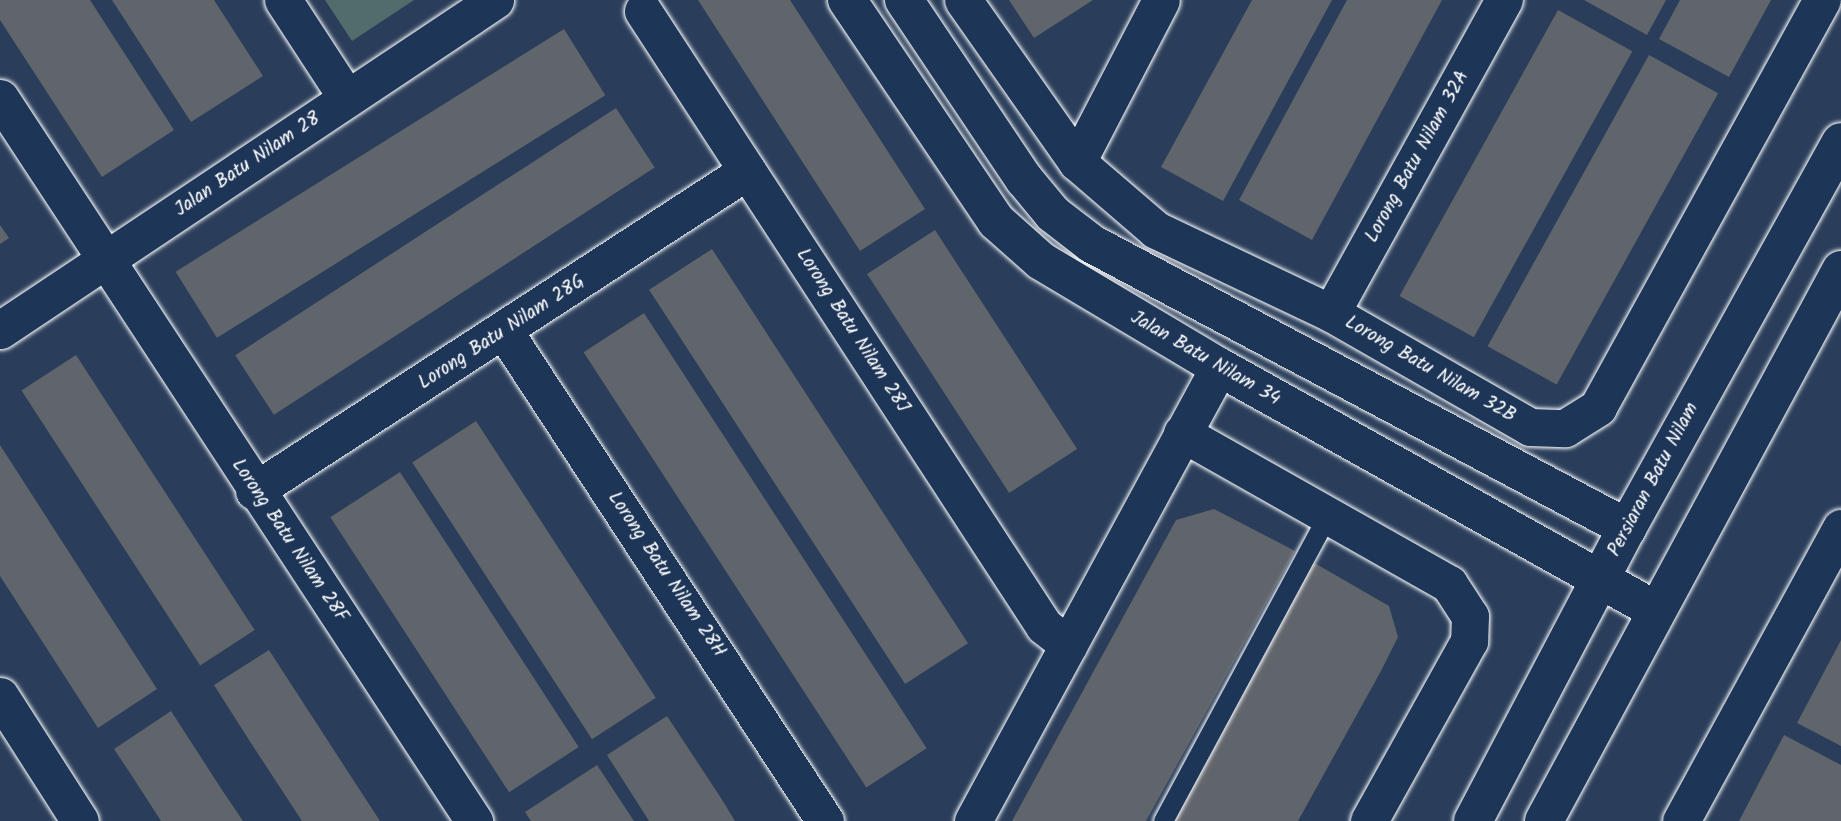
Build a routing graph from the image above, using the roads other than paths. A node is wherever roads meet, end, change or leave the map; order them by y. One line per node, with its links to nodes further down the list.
1 (283, 0): 11 (street)
2 (495, 0): 11 (street, Jalan Batu Nilam 28)
3 (847, 0): 22 (street, Jalan Batu Nilam 34)
4 (904, 0): 17 (street)
5 (963, 0): 13 (street, Lorong Batu Nilam 32B)
6 (1161, 0): 13 (street)
7 (1504, 0): 18 (street, Lorong Batu Nilam 32A)
8 (1822, 0): 18 (street, Lorong Batu Nilam 32B)
9 (643, 11): 14 (street, Lorong Batu Nilam 28J)
10 (0, 98): 15 (street, Lorong Batu Nilam 28F)
11 (347, 98): 15 (street, Jalan Batu Nilam 28)
12 (1841, 142): 26 (street, Persiaran Batu Nilam)
13 (1077, 162): 18 (street, Lorong Batu Nilam 32B)
14 (747, 172): 20 (street, Lorong Batu Nilam 28G); 31 (street, Lorong Batu Nilam 28J)
15 (106, 261): 19 (street, Jalan Batu Nilam 28); 24 (street, Lorong Batu Nilam 28F)
16 (1841, 270): 30 (street)
17 (1202, 301): 21 (street); 22 (street)
18 (1331, 313)
19 (0, 330)
20 (504, 331): 24 (street, Lorong Batu Nilam 28G); 35 (street, Lorong Batu Nilam 28H)
21 (1283, 343): 22 (street); 26 (street)
22 (1219, 367): 23 (street); 29 (street, Jalan Batu Nilam 34)
23 (1182, 433): 25 (street); 31 (street)
24 (254, 491): 34 (street, Lorong Batu Nilam 28F)
25 (1328, 514): 37 (lane); 38 (street)
26 (1627, 528): 29 (street, Persiaran Batu Nilam)
27 (1841, 528): 28 (street)
28 (1829, 577): 41 (street)
29 (1601, 580): 30 (street, Jalan Batu Nilam 34); 39 (street, Persiaran Batu Nilam)
30 (1657, 611): 40 (street)
31 (1068, 645): 36 (street)
32 (0, 696): 33 (street)
33 (80, 821)
34 (474, 821)
35 (825, 821)
36 (973, 821)
37 (1163, 821)
38 (1369, 821)
39 (1473, 821)
40 (1544, 821)
41 (1681, 821)

